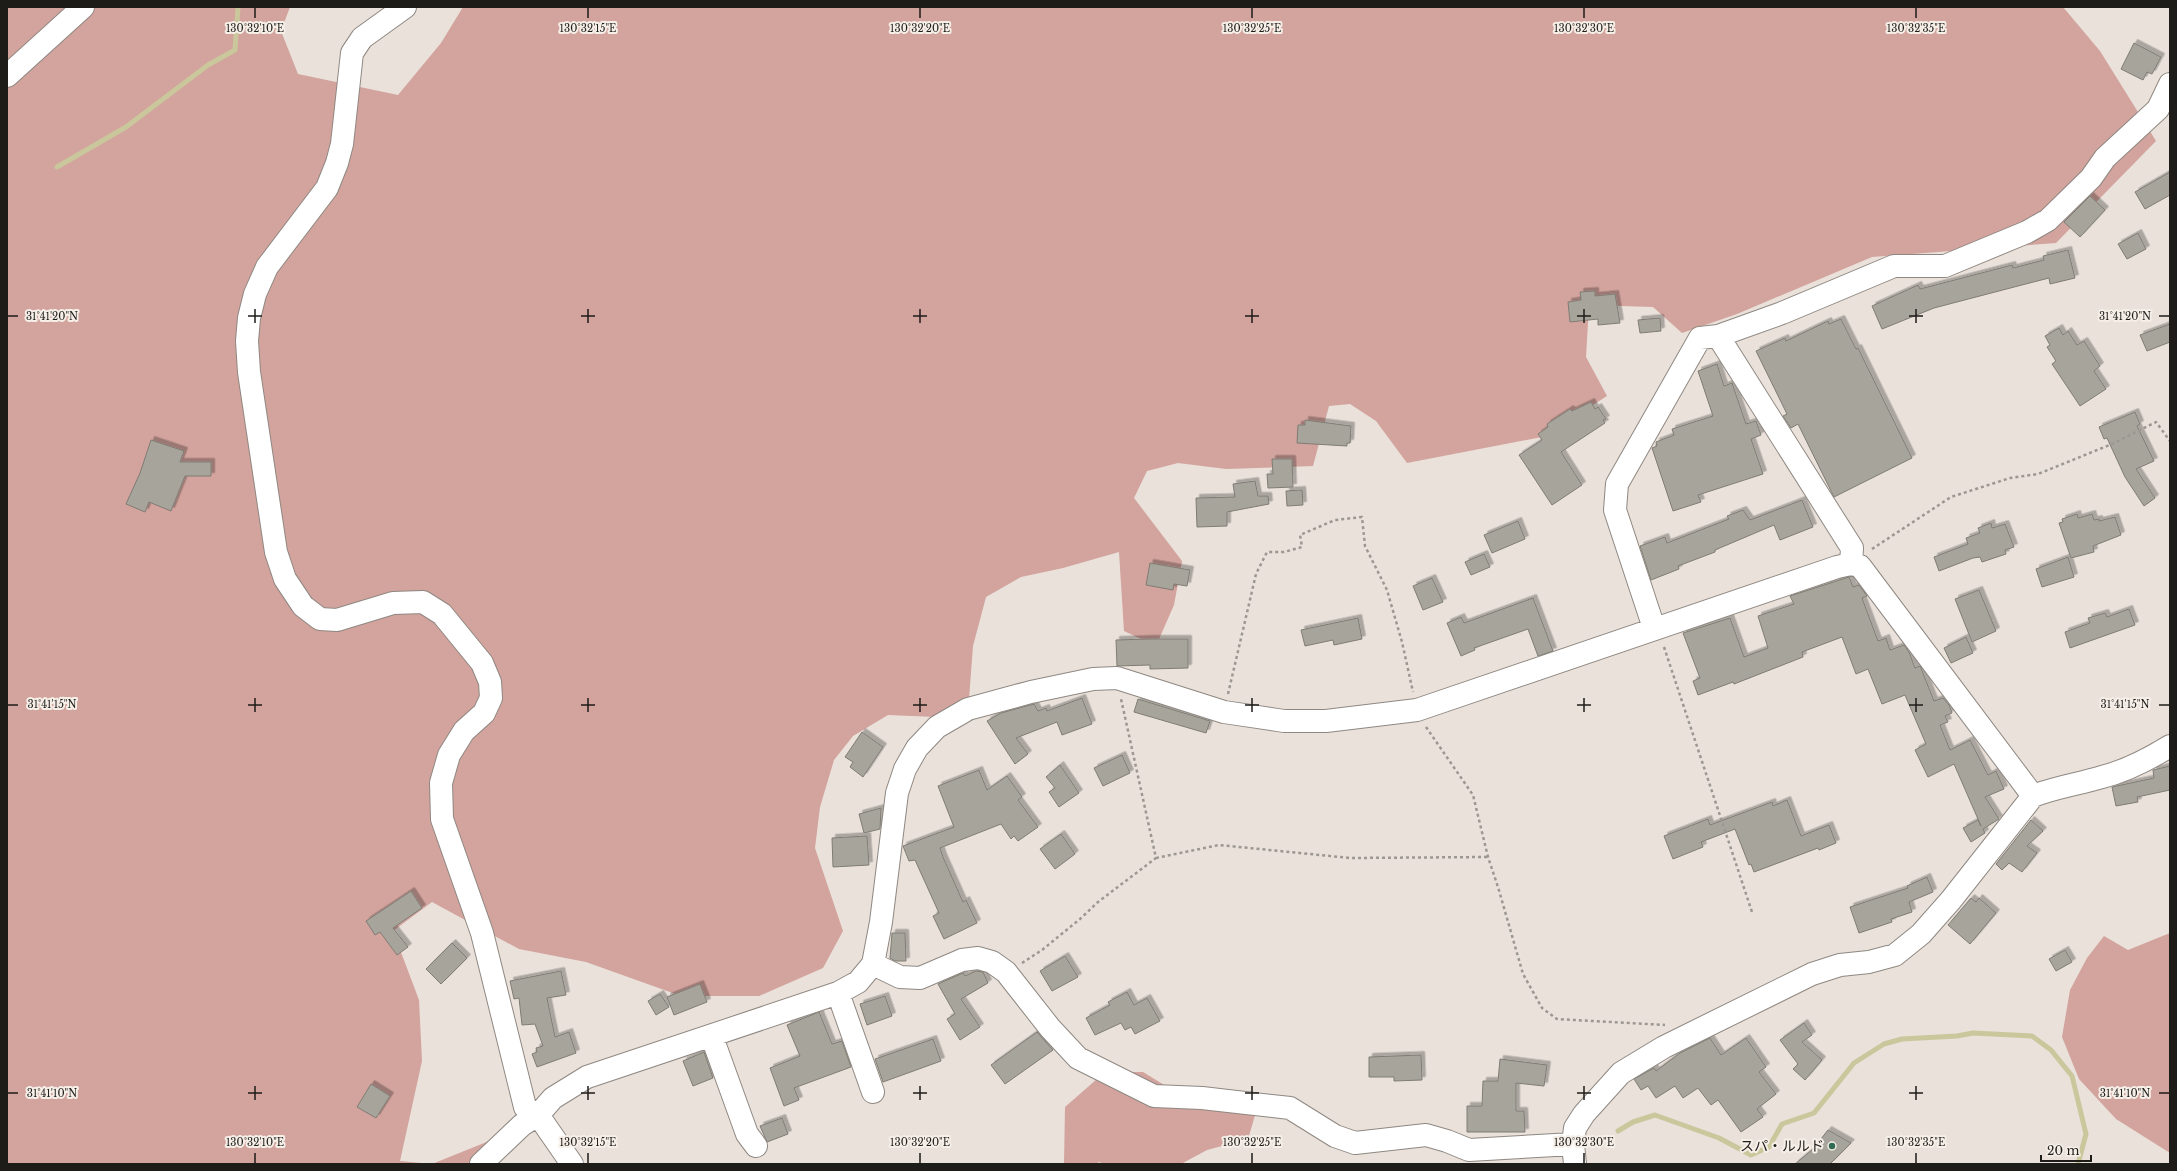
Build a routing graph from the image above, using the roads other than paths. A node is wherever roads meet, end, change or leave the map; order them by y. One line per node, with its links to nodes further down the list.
1 (83, 7): 3 (street)
2 (405, 7): 14 (street)
3 (7, 76)
4 (2170, 84): 5 (street)
5 (1718, 336): 6 (street); 7 (street)
6 (1855, 565): 7 (street); 9 (street)
7 (1656, 628): 10 (street)
8 (2170, 746): 9 (street)
9 (2033, 796): 16 (street)
10 (873, 964): 11 (street); 16 (street)
11 (838, 993): 12 (street); 13 (street)
12 (712, 1037): 14 (street); 15 (street)
13 (873, 1092)
14 (538, 1115): 17 (street); 18 (street)
15 (756, 1146)
16 (1574, 1154)
17 (481, 1164)
18 (572, 1164)

